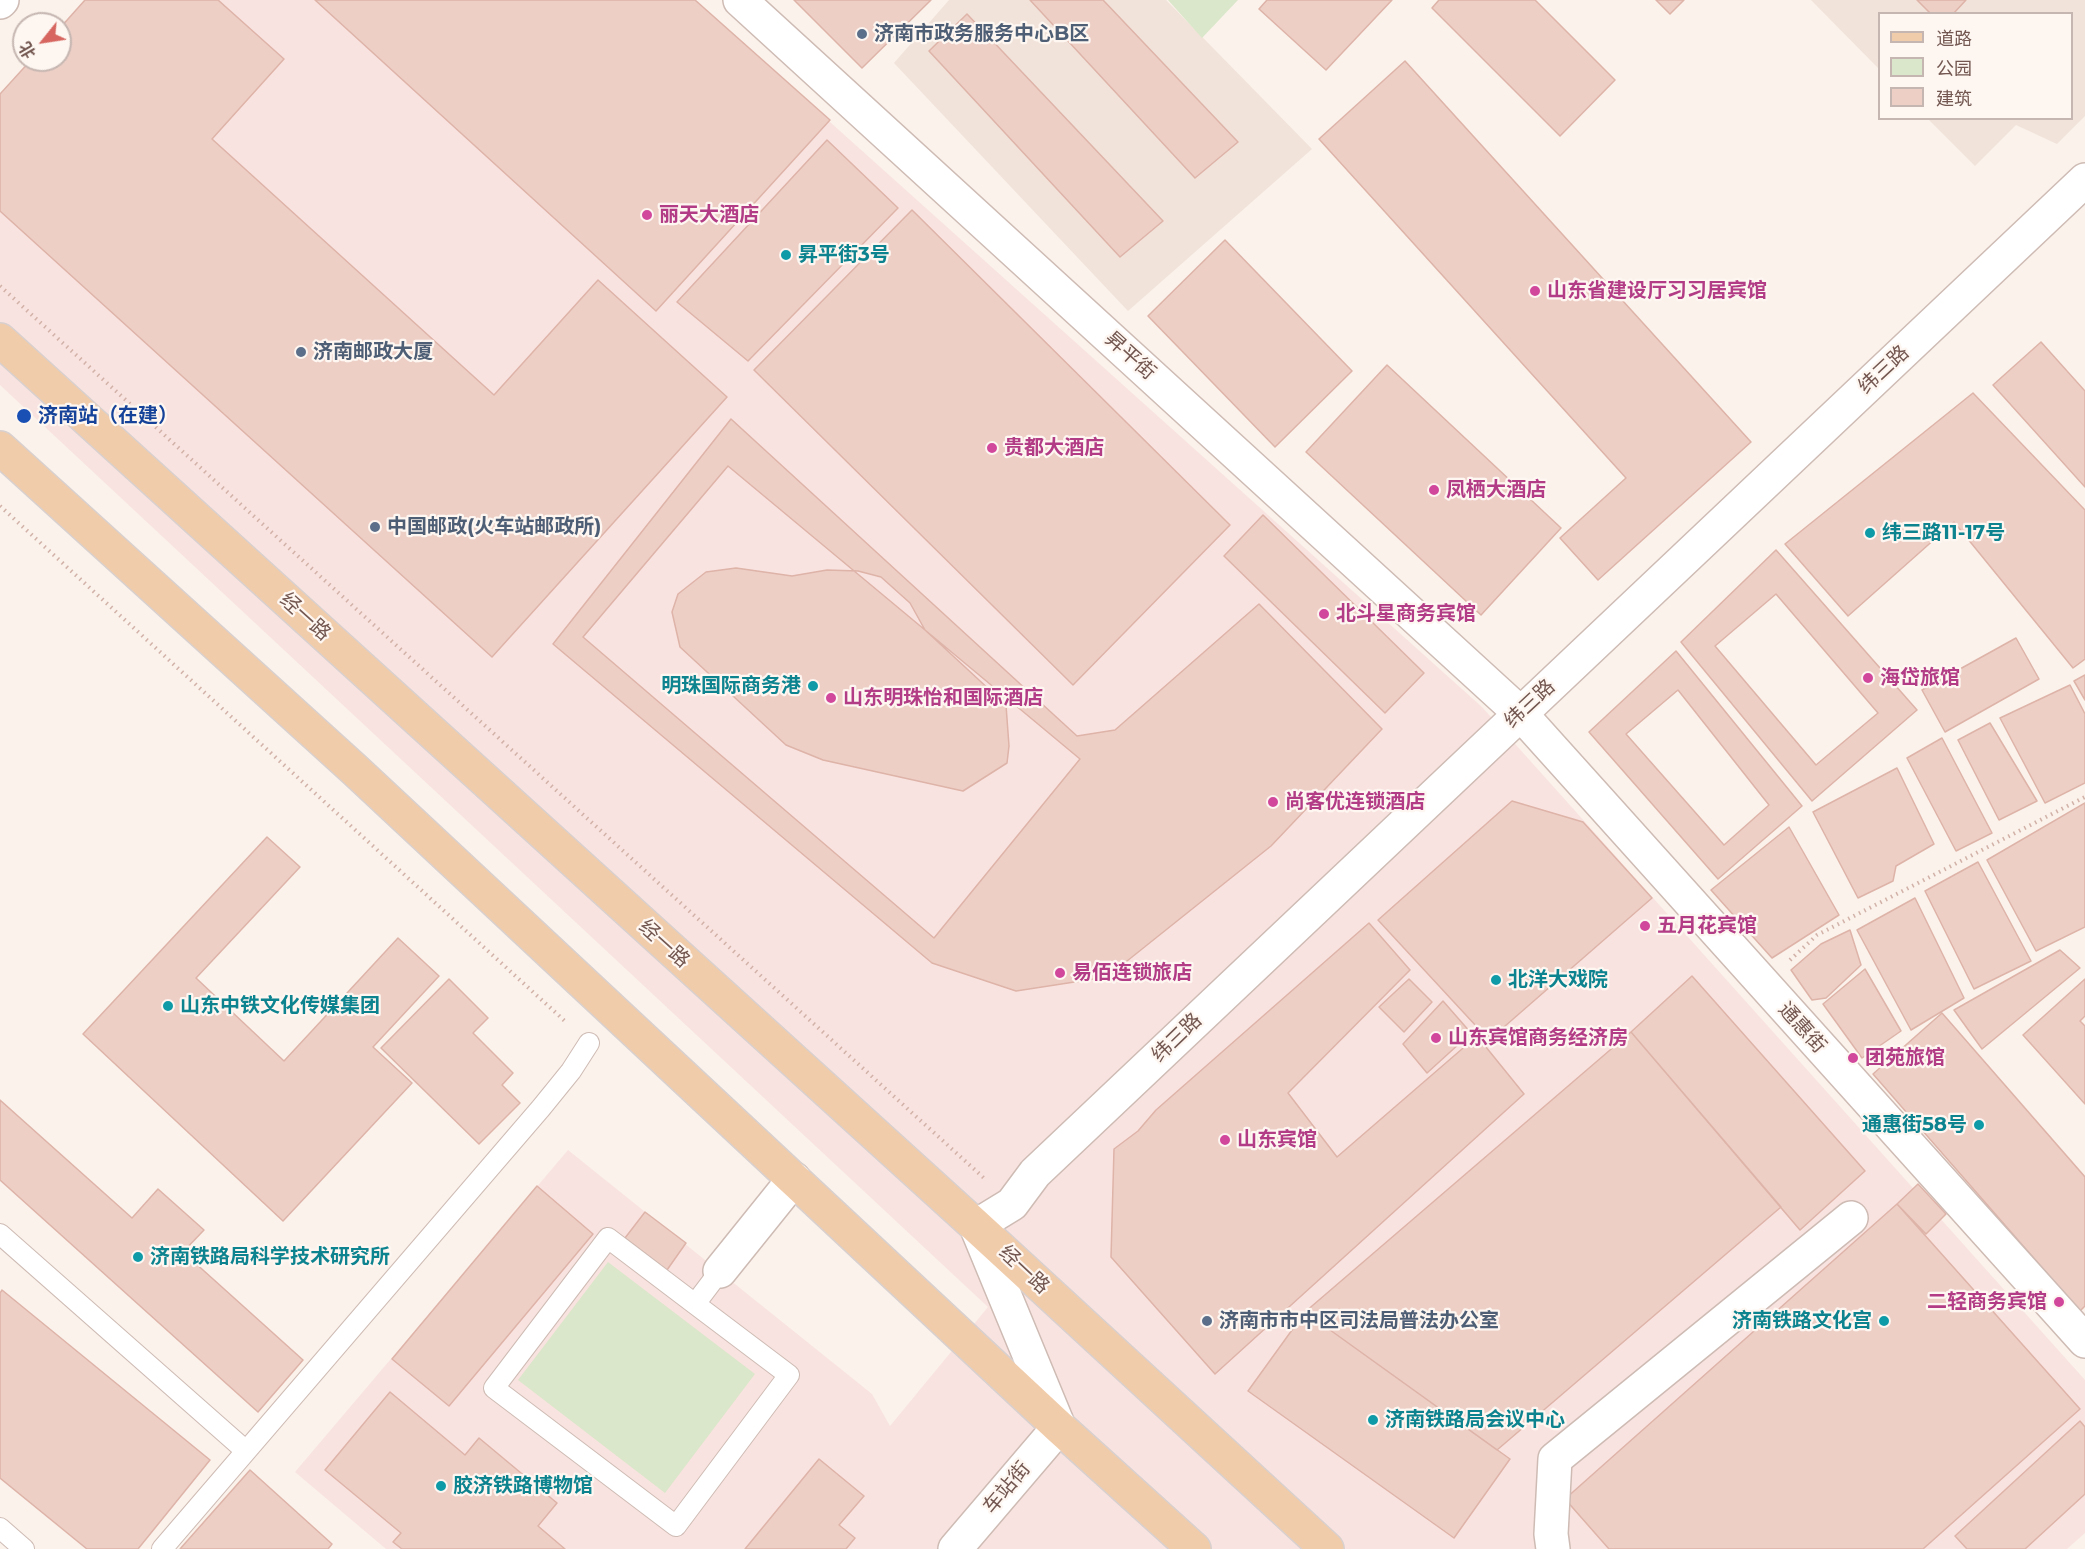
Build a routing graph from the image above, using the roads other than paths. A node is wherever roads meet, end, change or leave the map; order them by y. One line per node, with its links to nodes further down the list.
1 (740, 0): 5 (street, 昇平街)
2 (2085, 180): 5 (street, 纬三路)
3 (0, 340): 9 (main road, 经一路)
4 (0, 448): 7 (main road)
5 (1520, 713): 9 (street, 纬三路); 13 (street, 通惠街)
6 (589, 1043): 15 (lane)
7 (794, 1179): 11 (street); 14 (main road)
8 (1851, 1218): 22 (street)
9 (975, 1226): 14 (street); 21 (main road, 经一路)
10 (0, 1234): 15 (lane)
11 (720, 1270): 12 (lane)
12 (695, 1304): 12 (lane)
13 (2085, 1341)
14 (1059, 1427): 19 (street, 车站街); 20 (main road)
15 (246, 1451): 18 (lane)
16 (0, 1528): 17 (lane)
17 (24, 1549)
18 (162, 1549)
19 (955, 1549)
20 (1194, 1549)
21 (1327, 1549)
22 (1553, 1549)

